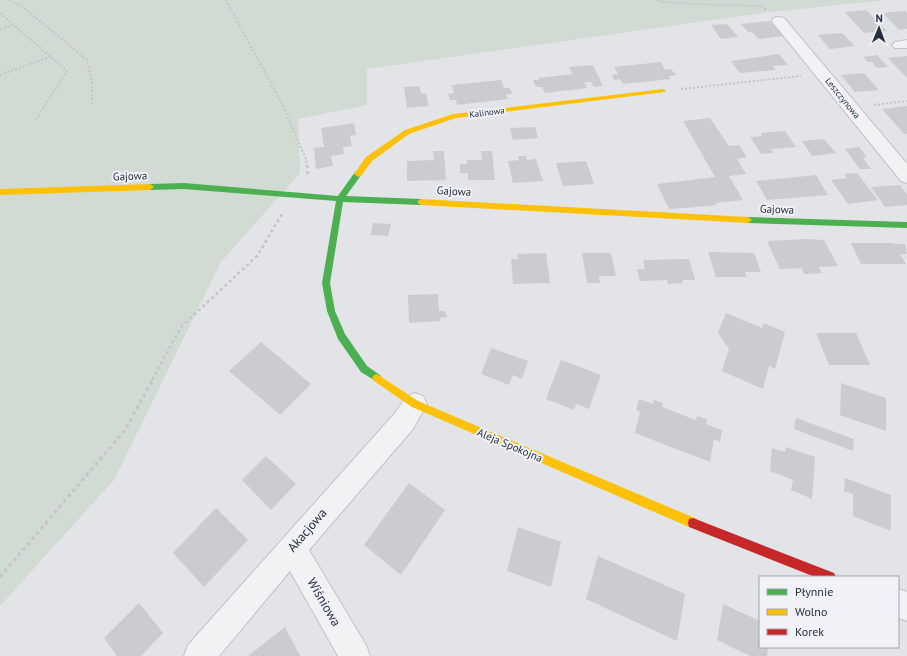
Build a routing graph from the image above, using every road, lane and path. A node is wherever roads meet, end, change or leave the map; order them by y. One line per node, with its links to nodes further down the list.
1 (10, 0): 13 (path)
2 (226, 0): 18 (path)
3 (658, 0): 5 (path)
4 (0, 13): 6 (path)
5 (779, 21): 9 (street, Leszczynowa)
6 (13, 25): 7 (path); 8 (path)
7 (0, 29)
8 (50, 57): 10 (path); 15 (path)
9 (823, 73): 11 (path); 14 (street, Leszczynowa)
10 (0, 75)
11 (663, 91): 19 (street, Kalinowa)
12 (907, 101): 14 (path)
13 (92, 106)
14 (852, 108): 16 (street, Leszczynowa)
15 (35, 121)
16 (907, 176)
17 (0, 192): 18 (street, Gajowa)
18 (311, 196): 19 (street, Gajowa)
19 (340, 199): 21 (street, Gajowa); 22 (street, Aleja Spokojna)
20 (285, 209): 25 (path)
21 (907, 225)
22 (415, 404): 23 (street, Akacjowa); 24 (street, Aleja Spokojna)
23 (292, 548): 26 (street, Akacjowa); 27 (street, Wiśniowa)
24 (827, 576)
25 (0, 577)
26 (199, 656)
27 (356, 656)

